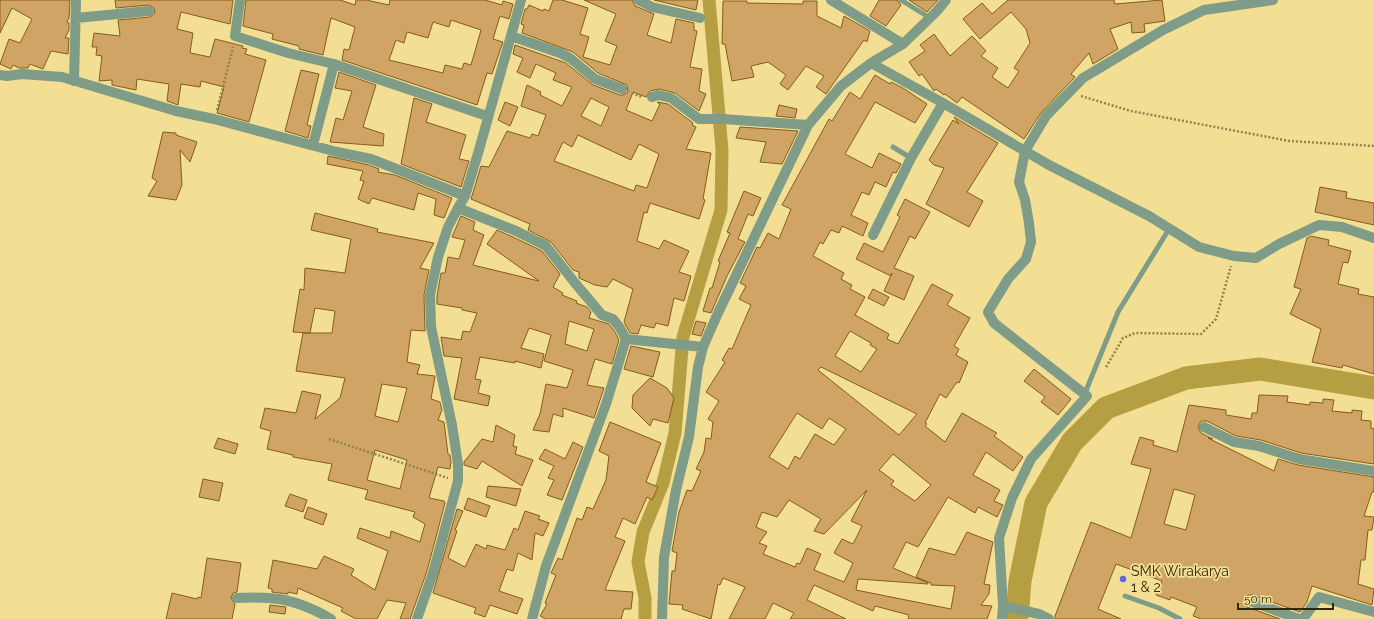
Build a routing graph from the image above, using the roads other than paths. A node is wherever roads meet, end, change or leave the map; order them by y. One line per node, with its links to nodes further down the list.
1 (76, 0): 10 (street)
2 (240, 0): 16 (street)
3 (520, 0): 13 (street)
4 (638, 0): 11 (street)
5 (831, 0): 14 (street)
6 (901, 0): 12 (lane)
7 (946, 0): 12 (street)
8 (1273, 0): 26 (street)
9 (149, 11): 10 (street)
10 (76, 18): 18 (street)
11 (700, 18)
12 (930, 18): 14 (street)
13 (511, 36): 19 (street); 22 (street)
14 (903, 44): 15 (street)
15 (871, 63): 21 (street); 23 (street)
16 (334, 64): 22 (street); 24 (street)
17 (0, 75): 18 (street)
18 (74, 81): 24 (street)
19 (622, 89)
20 (652, 97): 23 (street)
21 (943, 103): 26 (street); 27 (street)
22 (487, 116): 28 (street)
23 (808, 125): 34 (street)
24 (313, 144): 28 (street)
25 (893, 147): 27 (lane)
26 (1025, 151): 30 (street); 35 (street)
27 (912, 158): 31 (street)
28 (465, 196): 29 (street)
29 (458, 208): 33 (street); 44 (street)
30 (1169, 229): 32 (street); 35 (lane)
31 (873, 236)
32 (1374, 238)
33 (626, 339): 34 (street); 45 (street)
34 (703, 346): 46 (street)
35 (1085, 393): 41 (street)
36 (1204, 427): 37 (street)
37 (1374, 471)
38 (1125, 596): 49 (lane)
39 (237, 598): 43 (street)
40 (1250, 601): 50 (street)
41 (1004, 607): 47 (street); 48 (street)
42 (1374, 612): 51 (street)
43 (331, 619)
44 (417, 619)
45 (532, 619)
46 (662, 619)
47 (1002, 619)
48 (1049, 619)
49 (1180, 619)
50 (1299, 619)
51 (1303, 619)

